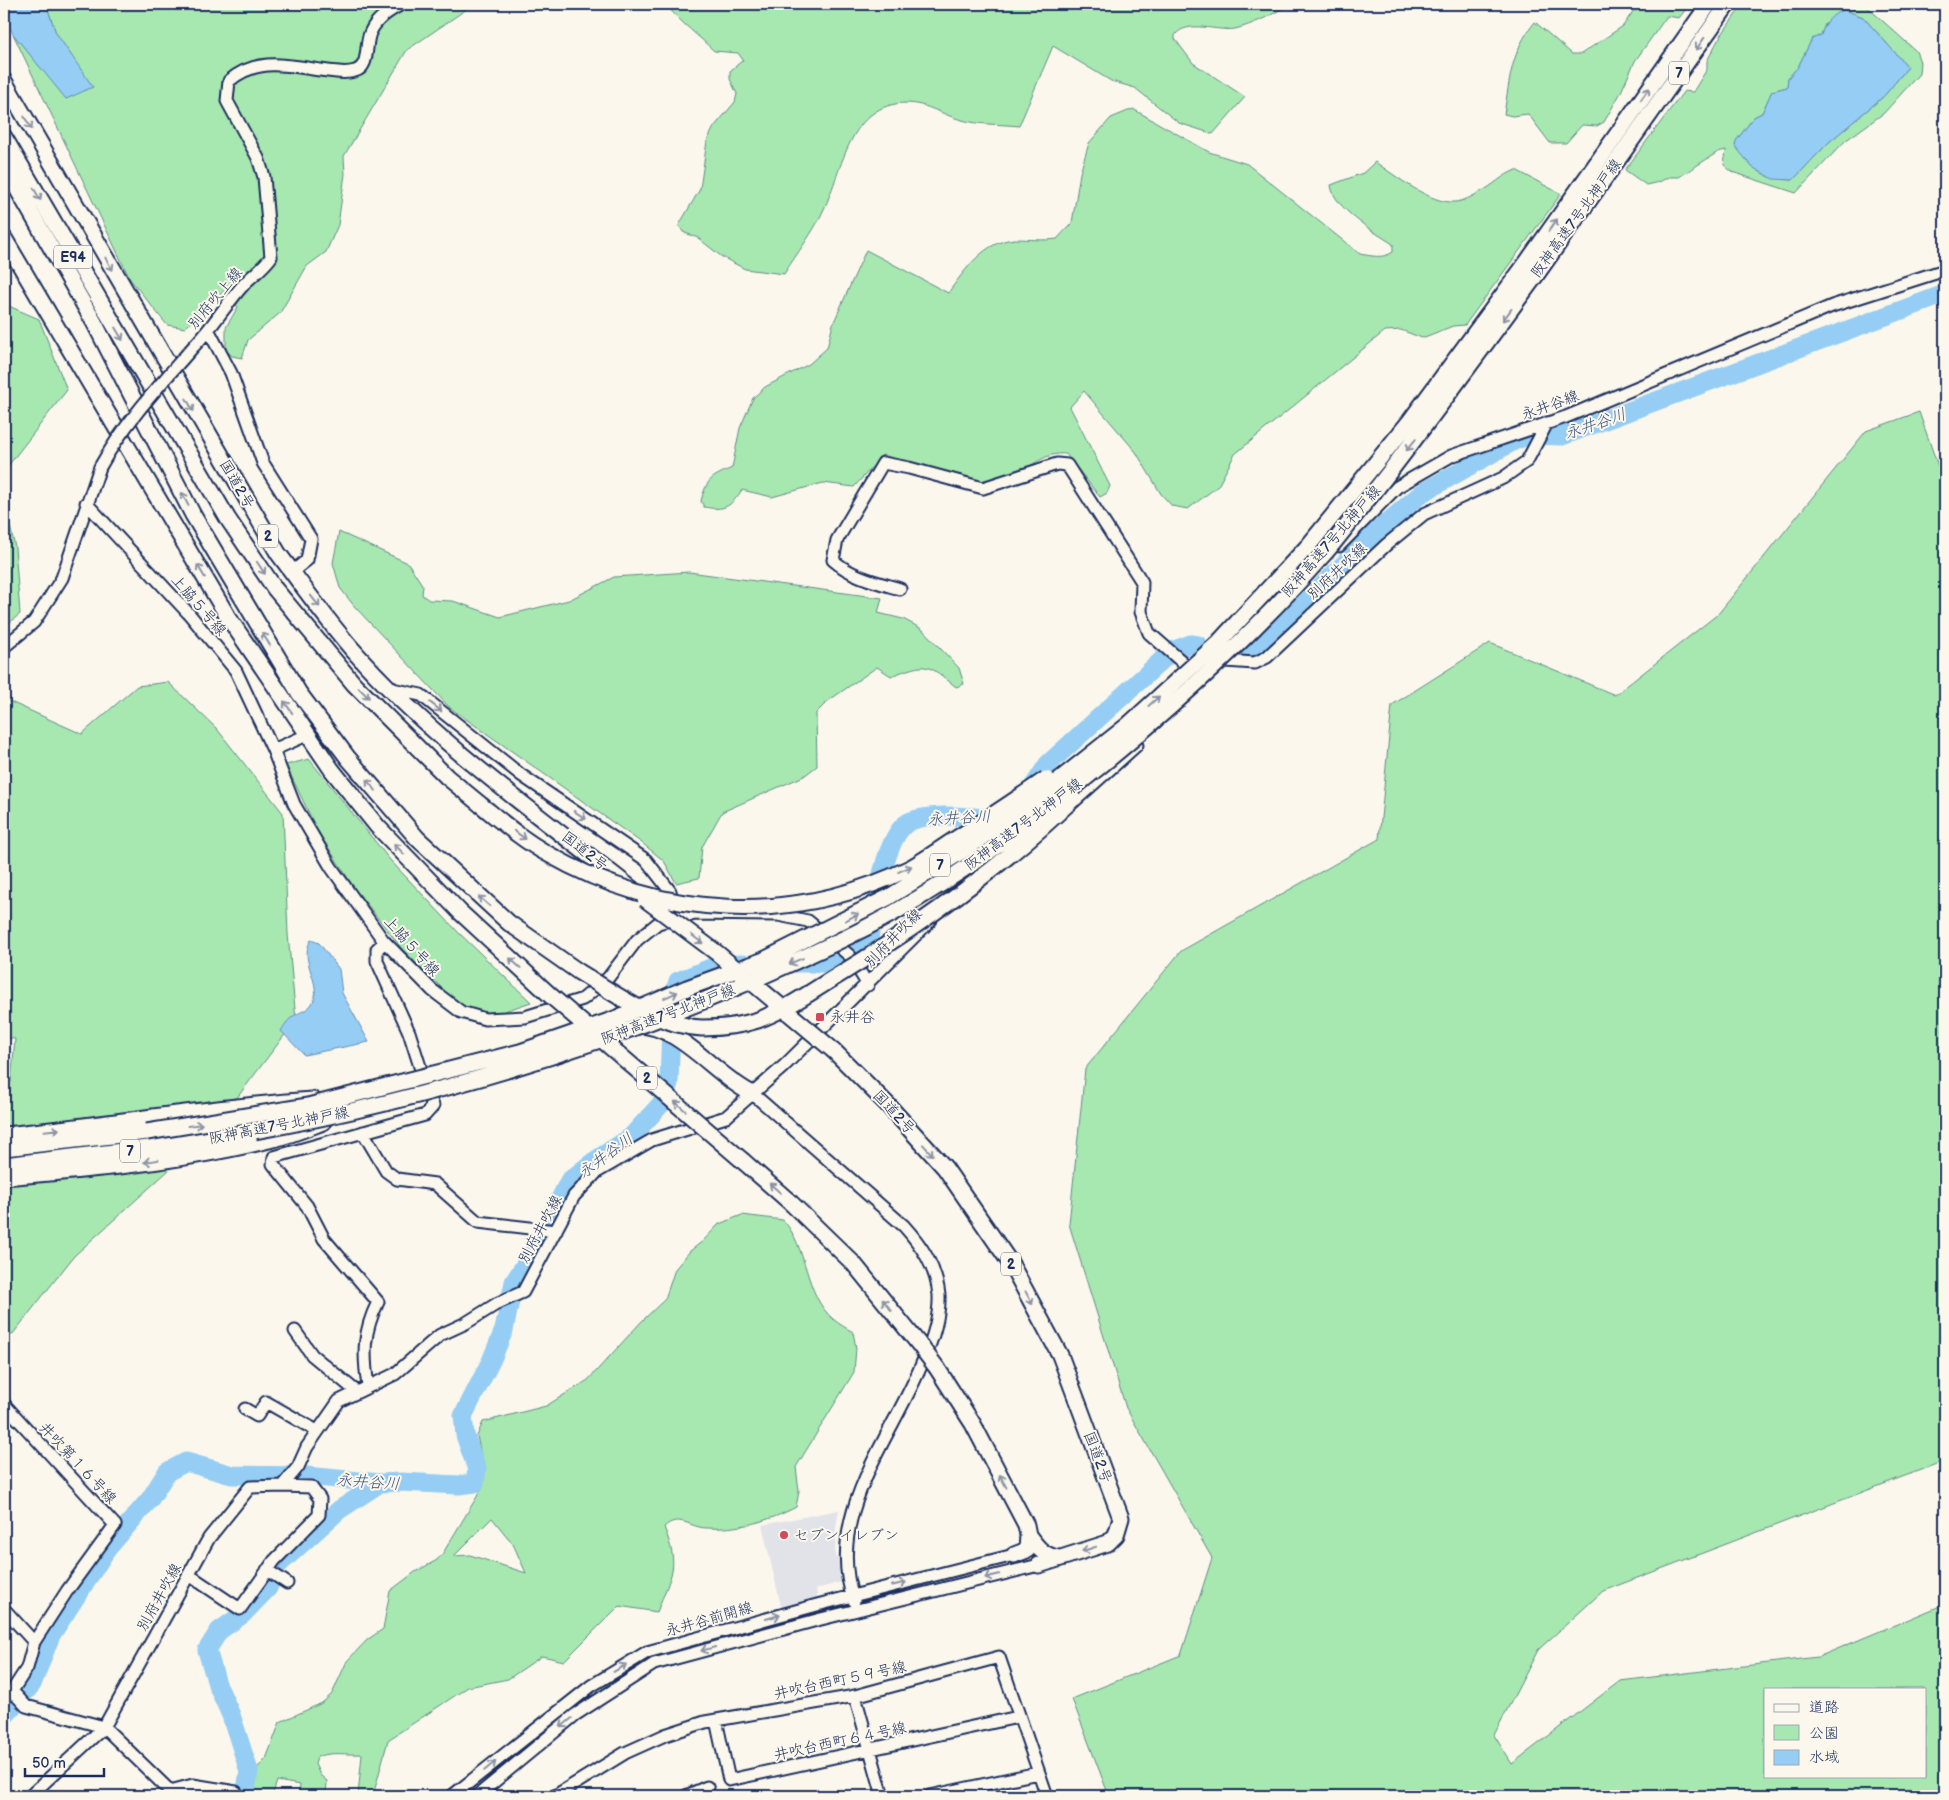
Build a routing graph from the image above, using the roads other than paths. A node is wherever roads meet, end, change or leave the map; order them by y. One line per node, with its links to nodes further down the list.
1 (402, 4): 9 (street, 別府吹上線)
2 (1709, 4): 18 (highway, 阪神高速7号北神戸線 / 7, one-way to 2, bridge)
3 (1728, 4): 20 (highway, 阪神高速7号北神戸線 / 7, one-way to 20, bridge)
4 (4, 81): 12 (highway, 国道2号 / 2, one-way to 12)
5 (4, 137): 18 (highway, E94, one-way to 18, bridge)
6 (4, 166): 20 (highway, E94, one-way to 6, bridge)
7 (4, 238): 19 (highway, 2, one-way to 7)
8 (1945, 270): 10 (street, 永井谷線)
9 (209, 331): 11 (street, 別府吹上線, bridge); 12 (street)
10 (1547, 423): 15 (street, 永井谷線); 15 (street, 別府井吹線)
11 (86, 503): 14 (street, 別府吹上線); 21 (street, 上脇５号線)
12 (292, 572): 17 (highway, 国道2号 / 2, one-way to 17)
13 (900, 589): 16 (street)
14 (4, 647)
15 (1225, 662): 16 (street, 別府井吹線)
16 (1205, 682): 24 (street, 別府井吹線)
17 (392, 689): 22 (street, one-way to 22); 43 (highway, 国道2号 / 2, one-way to 43, bridge)
18 (1127, 726): 30 (highway, 阪神高速7号北神戸線 / 7, one-way to 18, bridge)
19 (307, 735): 21 (street); 41 (highway, 2, one-way to 19, bridge)
20 (1137, 737): 31 (highway, 阪神高速7号北神戸線 / 7, one-way to 31, bridge)
21 (273, 750): 23 (street, 上脇５号線)
22 (676, 919): 23 (street, 上脇５号線); 24 (street, 上脇５号線, bridge)
23 (385, 942): 25 (street)
24 (868, 985): 27 (street, 別府井吹線)
25 (422, 1076)
26 (427, 1090): 28 (street)
27 (753, 1094): 29 (highway, one-way to 27); 32 (highway, one-way to 32); 33 (street, 別府井吹線); 46 (street)
28 (363, 1132): 33 (street); 35 (street)
29 (4, 1135)
30 (4, 1148)
31 (4, 1165)
32 (4, 1177)
33 (549, 1230): 35 (street, 別府井吹線)
34 (295, 1331): 36 (street)
35 (368, 1386): 36 (street, 別府井吹線)
36 (357, 1392): 39 (street, 別府井吹線)
37 (4, 1404): 49 (street, 井吹第１６号線)
38 (245, 1409): 39 (street)
39 (317, 1431): 40 (street, 別府井吹線)
40 (282, 1486): 45 (street, 別府井吹線); 45 (street)
41 (1028, 1534): 42 (highway); 43 (highway, 2)
42 (1014, 1556): 46 (street, 永井谷前開線, one-way to 42)
43 (1059, 1558): 44 (highway, 国道2号 / 2)
44 (1039, 1565): 48 (street, 永井谷前開線, one-way to 48)
45 (189, 1575): 54 (street, 別府井吹線)
46 (852, 1596): 48 (street); 59 (street, 永井谷前開線, one-way to 46)
47 (4, 1609): 49 (street)
48 (857, 1610): 60 (street, 永井谷前開線, one-way to 60)
49 (34, 1642): 50 (street, 井吹第１６号線)
50 (10, 1695): 54 (street)
51 (855, 1696): 52 (street, 井吹台西町５９号線); 53 (street, 井吹台西町５９号線); 55 (street)
52 (1018, 1717): 55 (street, 井吹台西町６４号線); 56 (street, 井吹台西町５９号線)
53 (716, 1720): 55 (street, 井吹台西町６４号線); 61 (street, 井吹台西町５９号線)
54 (104, 1727): 57 (street); 58 (street, 別府井吹線)
55 (871, 1750): 64 (street)
56 (1038, 1773): 65 (street); 66 (street, 井吹台西町５９号線)
57 (236, 1792)
58 (30, 1796)
59 (452, 1796)
60 (477, 1796)
61 (555, 1796)
62 (686, 1796): 63 (street)
63 (709, 1796)
64 (882, 1796)
65 (930, 1796)
66 (1047, 1796)

